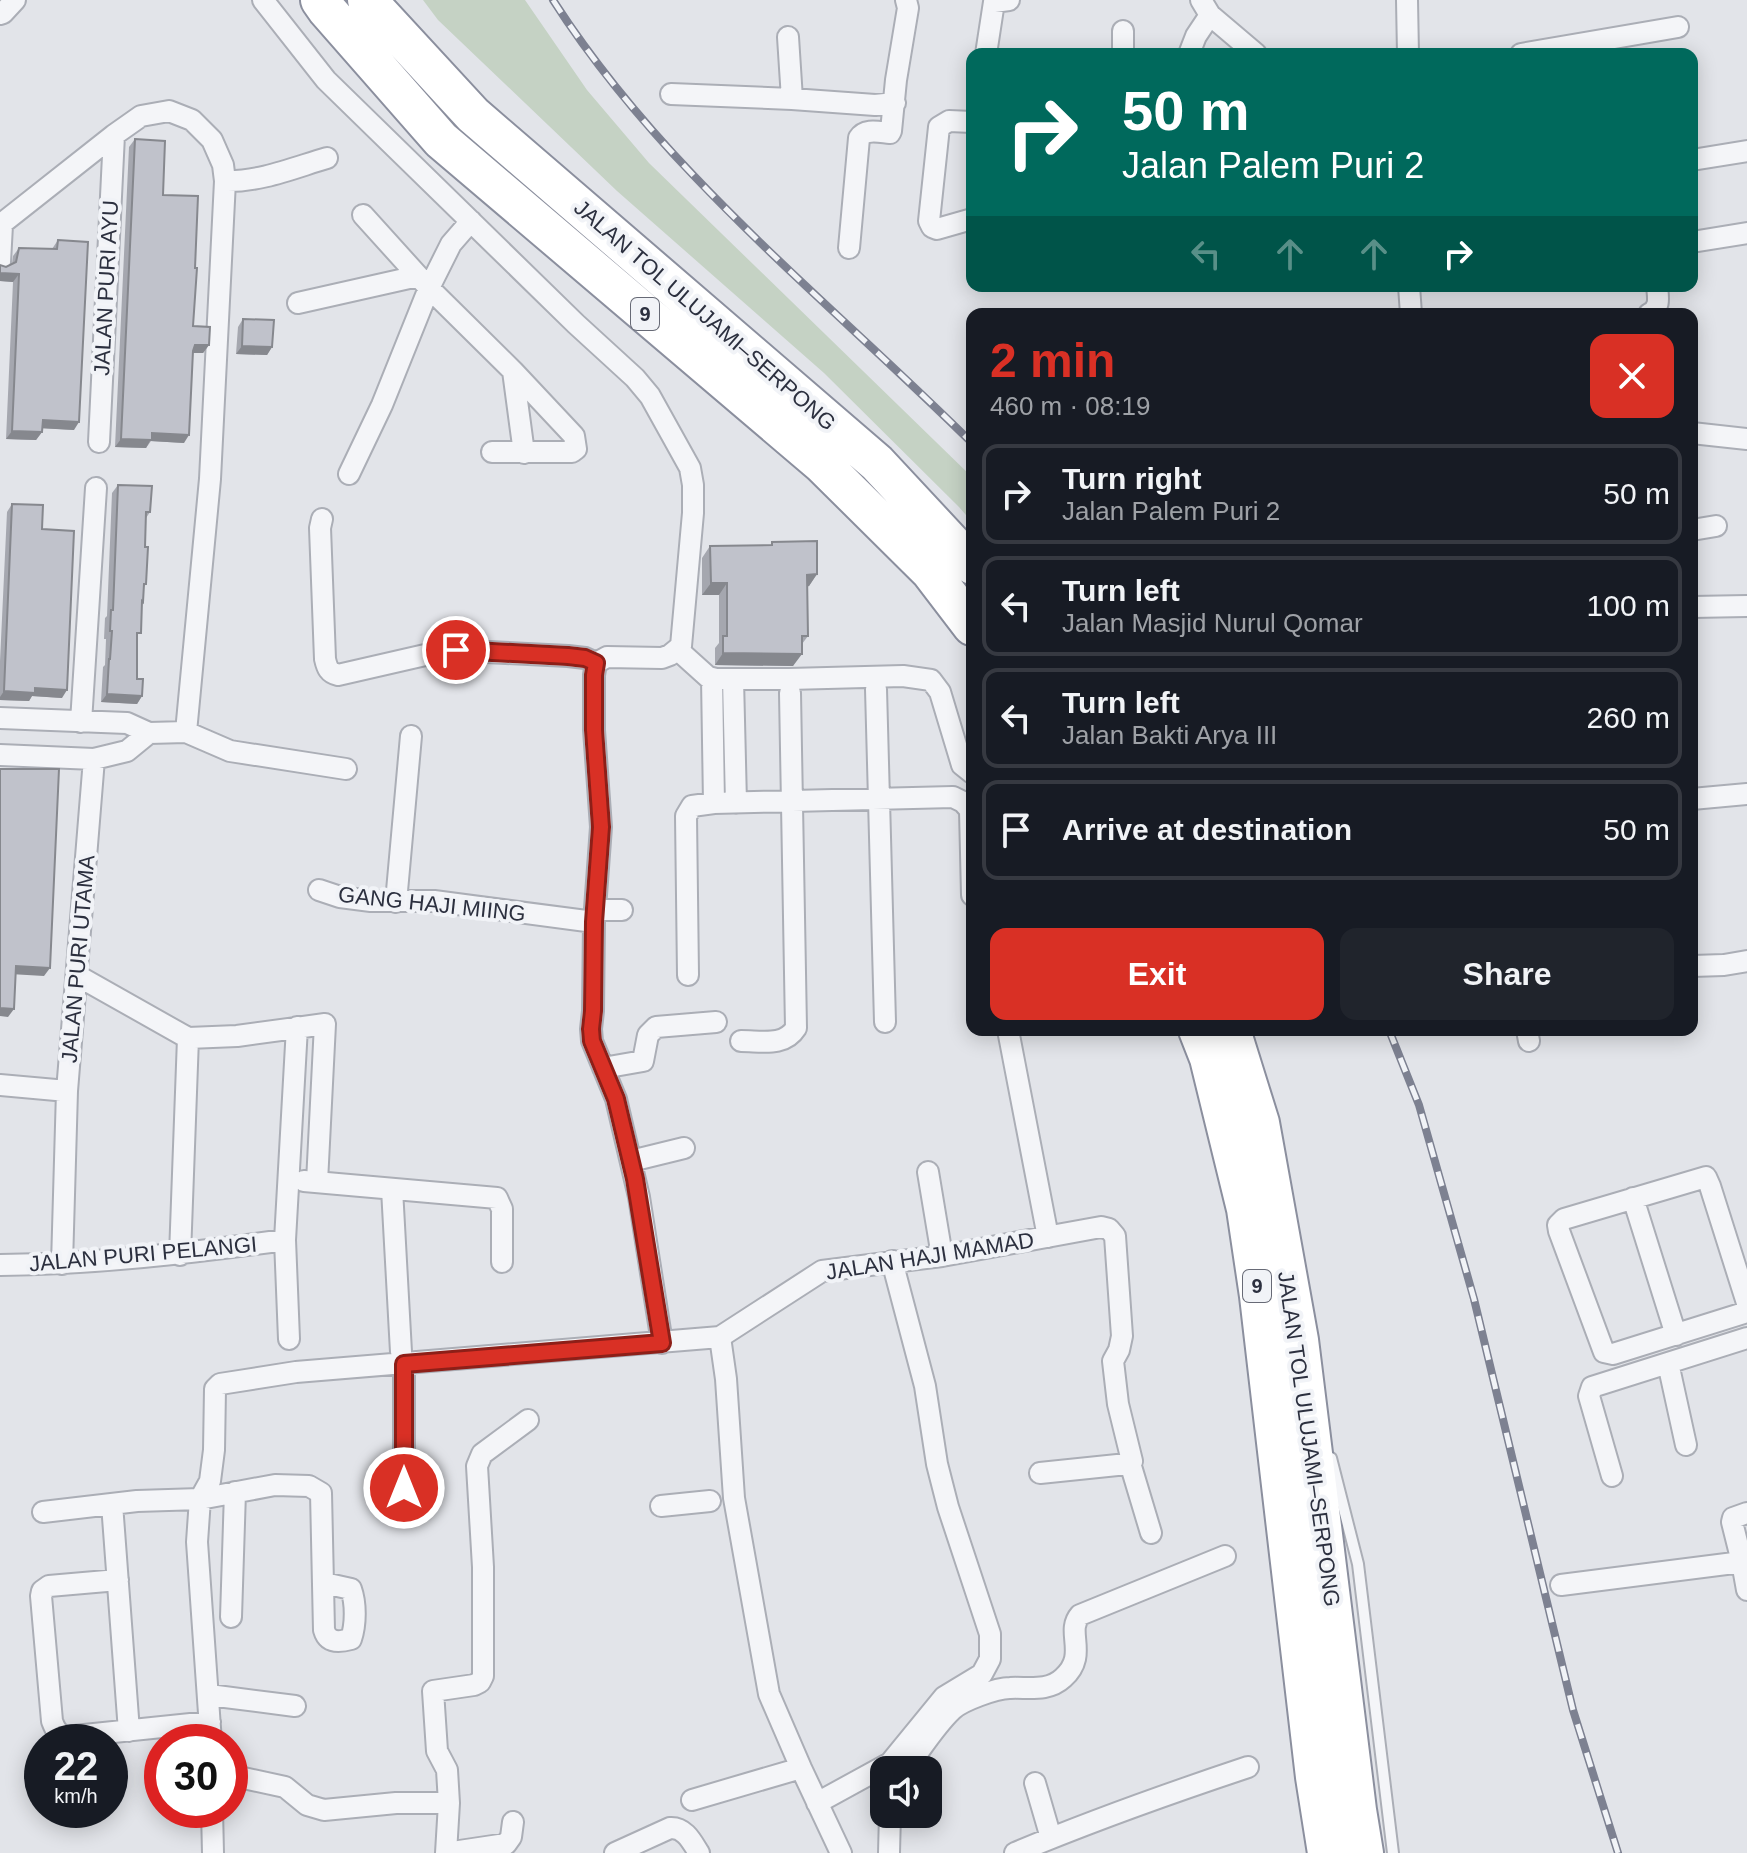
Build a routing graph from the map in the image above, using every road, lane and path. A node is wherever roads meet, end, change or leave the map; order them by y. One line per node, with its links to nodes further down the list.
1 (15, 0): 9 (street)
2 (263, 0): 29 (street)
3 (320, 0): 52 (highway, JALAN TOL ULUJAMI–SERPONG / 9)
4 (367, 0): 49 (highway, JALAN TOL ULUJAMI–SERPONG / 9)
5 (906, 0): 21 (street)
6 (1009, 0): 13 (street)
7 (1407, 0): 17 (street)
8 (1205, 7): 15 (street); 16 (street)
9 (0, 14)
10 (1678, 27): 18 (street)
11 (1123, 31): 14 (street)
12 (788, 37): 20 (street)
13 (987, 48)
14 (1123, 48)
15 (1191, 48)
16 (1249, 48)
17 (1409, 48)
18 (1556, 48)
19 (671, 94): 20 (street)
20 (792, 99): 21 (street)
21 (895, 103): 34 (street)
22 (966, 122): 30 (street)
23 (114, 135): 27 (street); 31 (street); 41 (street, JALAN PURI AYU)
24 (1747, 151): 26 (street)
25 (327, 158): 27 (street)
26 (1698, 159)
27 (225, 181): 60 (street)
28 (363, 215): 36 (street)
29 (471, 221): 36 (street); 53 (street)
30 (966, 221)
31 (1, 225): 35 (street)
32 (1747, 233): 33 (street)
33 (1698, 241)
34 (849, 248)
35 (0, 262)
36 (423, 282): 37 (street); 38 (street); 44 (street)
37 (298, 303)
38 (513, 371): 43 (street); 43 (street)
39 (1698, 434): 40 (street)
40 (1747, 439)
41 (99, 442)
42 (492, 452): 43 (street)
43 (524, 453)
44 (349, 474)
45 (96, 488): 59 (street)
46 (322, 519): 54 (street)
47 (1716, 526): 48 (street)
48 (1698, 529)
49 (966, 559)
50 (1747, 606): 51 (street)
51 (1698, 607)
52 (966, 618)
53 (678, 650): 54 (street); 55 (street)
54 (596, 663): 77 (street)
55 (722, 679): 65 (street); 71 (street); 72 (street)
56 (876, 689): 69 (street)
57 (790, 693): 70 (street)
58 (0, 718): 59 (street)
59 (81, 722): 61 (street)
60 (186, 732): 61 (street); 66 (street)
61 (149, 733): 64 (street)
62 (411, 736): 75 (street)
63 (0, 755): 64 (street)
64 (94, 759): 81 (street, JALAN PURI UTAMA)
65 (966, 768)
66 (346, 769)
67 (1747, 794): 68 (street)
68 (1698, 798)
69 (879, 799): 70 (street); 73 (street); 83 (street)
70 (792, 802): 72 (street); 89 (street)
71 (714, 803): 72 (street); 80 (street)
72 (736, 803)
73 (966, 805)
74 (319, 890): 75 (street, GANG HAJI MIING)
75 (396, 902): 77 (street, GANG HAJI MIING)
76 (622, 910): 77 (street, GANG HAJI MIING)
77 (594, 916): 90 (street)
78 (1747, 961): 79 (street)
79 (1698, 966)
80 (688, 975)
81 (78, 976): 88 (street); 92 (street, JALAN PURI UTAMA)
82 (716, 1022): 90 (street)
83 (885, 1022)
84 (297, 1027): 88 (street); 96 (street, JALAN PURI PELANGI); 97 (street)
85 (1009, 1036): 100 (street)
86 (1200, 1036): 165 (highway, JALAN TOL ULUJAMI–SERPONG / 9)
87 (1233, 1036): 114 (highway, JALAN TOL ULUJAMI–SERPONG / 9)
88 (188, 1038): 102 (street)
89 (741, 1041)
90 (603, 1068): 94 (street)
91 (0, 1085): 92 (street, JALAN PURI UTAMA)
92 (67, 1091): 106 (street)
93 (684, 1148): 94 (street)
94 (631, 1161): 115 (street)
95 (928, 1172): 103 (street)
96 (288, 1179): 97 (street); 101 (street, JALAN PURI PELANGI)
97 (317, 1182): 98 (street)
98 (392, 1189): 105 (street); 116 (street)
99 (1633, 1198): 108 (street); 110 (street); 110 (street)
100 (1048, 1237): 103 (street, JALAN HAJI MAMAD); 122 (street, JALAN HAJI MAMAD)
101 (285, 1240): 102 (street, JALAN PURI PELANGI); 113 (street, JALAN PURI PELANGI)
102 (180, 1255): 106 (street, JALAN PURI PELANGI)
103 (942, 1256): 104 (street, JALAN HAJI MAMAD)
104 (892, 1261): 111 (street, JALAN HAJI MAMAD); 153 (street)
105 (502, 1262)
106 (62, 1264): 107 (street, JALAN PURI PELANGI)
107 (0, 1265)
108 (1747, 1303)
109 (1747, 1312): 110 (street)
110 (1676, 1335)
111 (720, 1337): 115 (street); 128 (street)
112 (1747, 1338): 117 (street)
113 (289, 1339)
114 (1299, 1340): 118 (lane); 166 (highway, JALAN TOL ULUJAMI–SERPONG / 9)
115 (662, 1343): 116 (street)
116 (403, 1358): 125 (street); 127 (street)
117 (1668, 1363): 121 (street); 124 (street)
118 (1319, 1415)
119 (528, 1420): 152 (street)
120 (1327, 1445): 167 (lane)
121 (1686, 1445)
122 (1130, 1463): 123 (street); 133 (street)
123 (1040, 1473)
124 (1612, 1476)
125 (404, 1488)
126 (235, 1492): 127 (street); 137 (street); 140 (street)
127 (200, 1499): 129 (street); 141 (street)
128 (723, 1499): 130 (street); 148 (street)
129 (112, 1504): 131 (street); 136 (street)
130 (661, 1506)
131 (43, 1512)
132 (1747, 1513): 135 (street)
133 (1151, 1533)
134 (1225, 1556): 146 (street)
135 (1742, 1562): 138 (street); 139 (street)
136 (118, 1580): 144 (street); 144 (street)
137 (324, 1583)
138 (1561, 1585)
139 (1747, 1590)
140 (231, 1617)
141 (209, 1695): 142 (street); 143 (street)
142 (295, 1706)
143 (211, 1724)
144 (129, 1731): 145 (street)
145 (144, 1731)
146 (916, 1756)
147 (1248, 1767): 157 (street)
148 (801, 1768): 151 (street); 153 (street)
149 (248, 1779): 152 (street)
150 (1035, 1783): 157 (street)
151 (692, 1800)
152 (449, 1803): 159 (street)
153 (817, 1803): 162 (street)
154 (513, 1822): 159 (street)
155 (212, 1828): 158 (street)
156 (890, 1828): 163 (street)
157 (1051, 1838): 164 (street)
158 (213, 1853)
159 (446, 1853)
160 (615, 1853): 161 (street)
161 (699, 1853)
162 (841, 1853)
163 (889, 1853)
164 (1015, 1853)
165 (1327, 1853)
166 (1364, 1853)
167 (1393, 1853)

